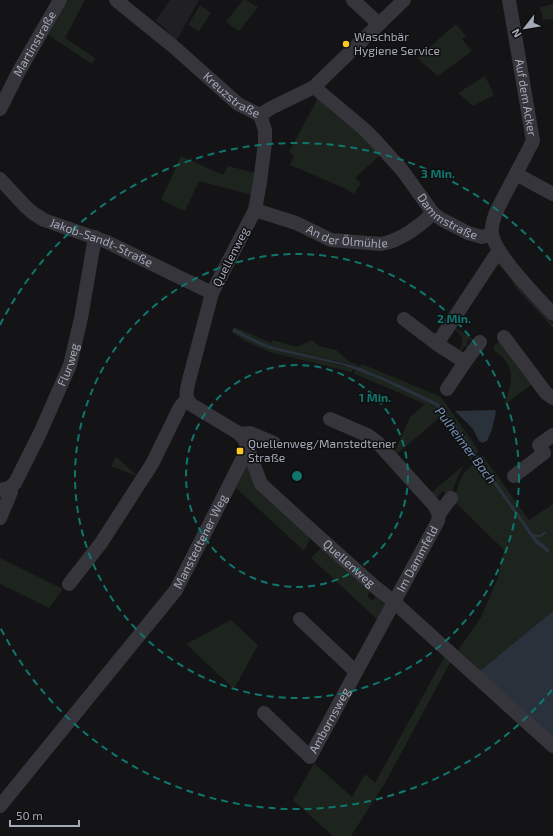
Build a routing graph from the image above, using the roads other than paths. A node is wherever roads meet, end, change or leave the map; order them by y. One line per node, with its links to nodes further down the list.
1 (60, 0): 8 (street, Martinstraße)
2 (116, 0): 9 (street, Kreuzstraße)
3 (353, 0): 6 (street)
4 (404, 0): 6 (street, Kreuzstraße)
5 (509, 0): 10 (street, Auf dem Acker)
6 (380, 24): 7 (street, Kreuzstraße)
7 (314, 87): 9 (street, Kreuzstraße); 14 (street, Dammstraße)
8 (0, 110)
9 (260, 116): 13 (street, Quellenweg)
10 (516, 174): 12 (street); 15 (street, Auf dem Acker)
11 (0, 179): 16 (street, Jakob-Sandt-Straße)
12 (553, 194)
13 (255, 210): 14 (street, An der Ölmühle); 18 (street, Quellenweg)
14 (433, 213): 15 (street, Dammstraße)
15 (492, 234): 17 (street, Dammstraße)
16 (95, 237): 18 (street, Jakob-Sandt-Straße); 34 (street, Flurweg)
17 (499, 250): 19 (street, Dammstraße); 23 (street)
18 (212, 293): 27 (street, Quellenweg)
19 (553, 314)
20 (404, 319): 23 (street)
21 (504, 337): 26 (street)
22 (480, 342): 24 (street)
23 (437, 344): 24 (street)
24 (465, 362): 25 (street)
25 (447, 389)
26 (553, 397)
27 (187, 399): 29 (street); 38 (street, Quellenweg)
28 (330, 419): 36 (street, Im Dammfeld)
29 (240, 434): 31 (street); 32 (street, Quellenweg)
30 (553, 435): 33 (street)
31 (274, 443)
32 (247, 450): 39 (street, Quellenweg); 44 (street, Manstedtener Weg)
33 (514, 476)
34 (8, 487): 37 (street, Flurweg)
35 (451, 498): 36 (street, Im Dammfeld)
36 (439, 514): 39 (street, Im Dammfeld)
37 (0, 518)
38 (69, 584)
39 (394, 602): 41 (street, Ambornsweg); 43 (street, Quellenweg)
40 (300, 619): 41 (street)
41 (356, 672): 42 (street, Ambornsweg)
42 (264, 714)
43 (553, 746)
44 (0, 806)

